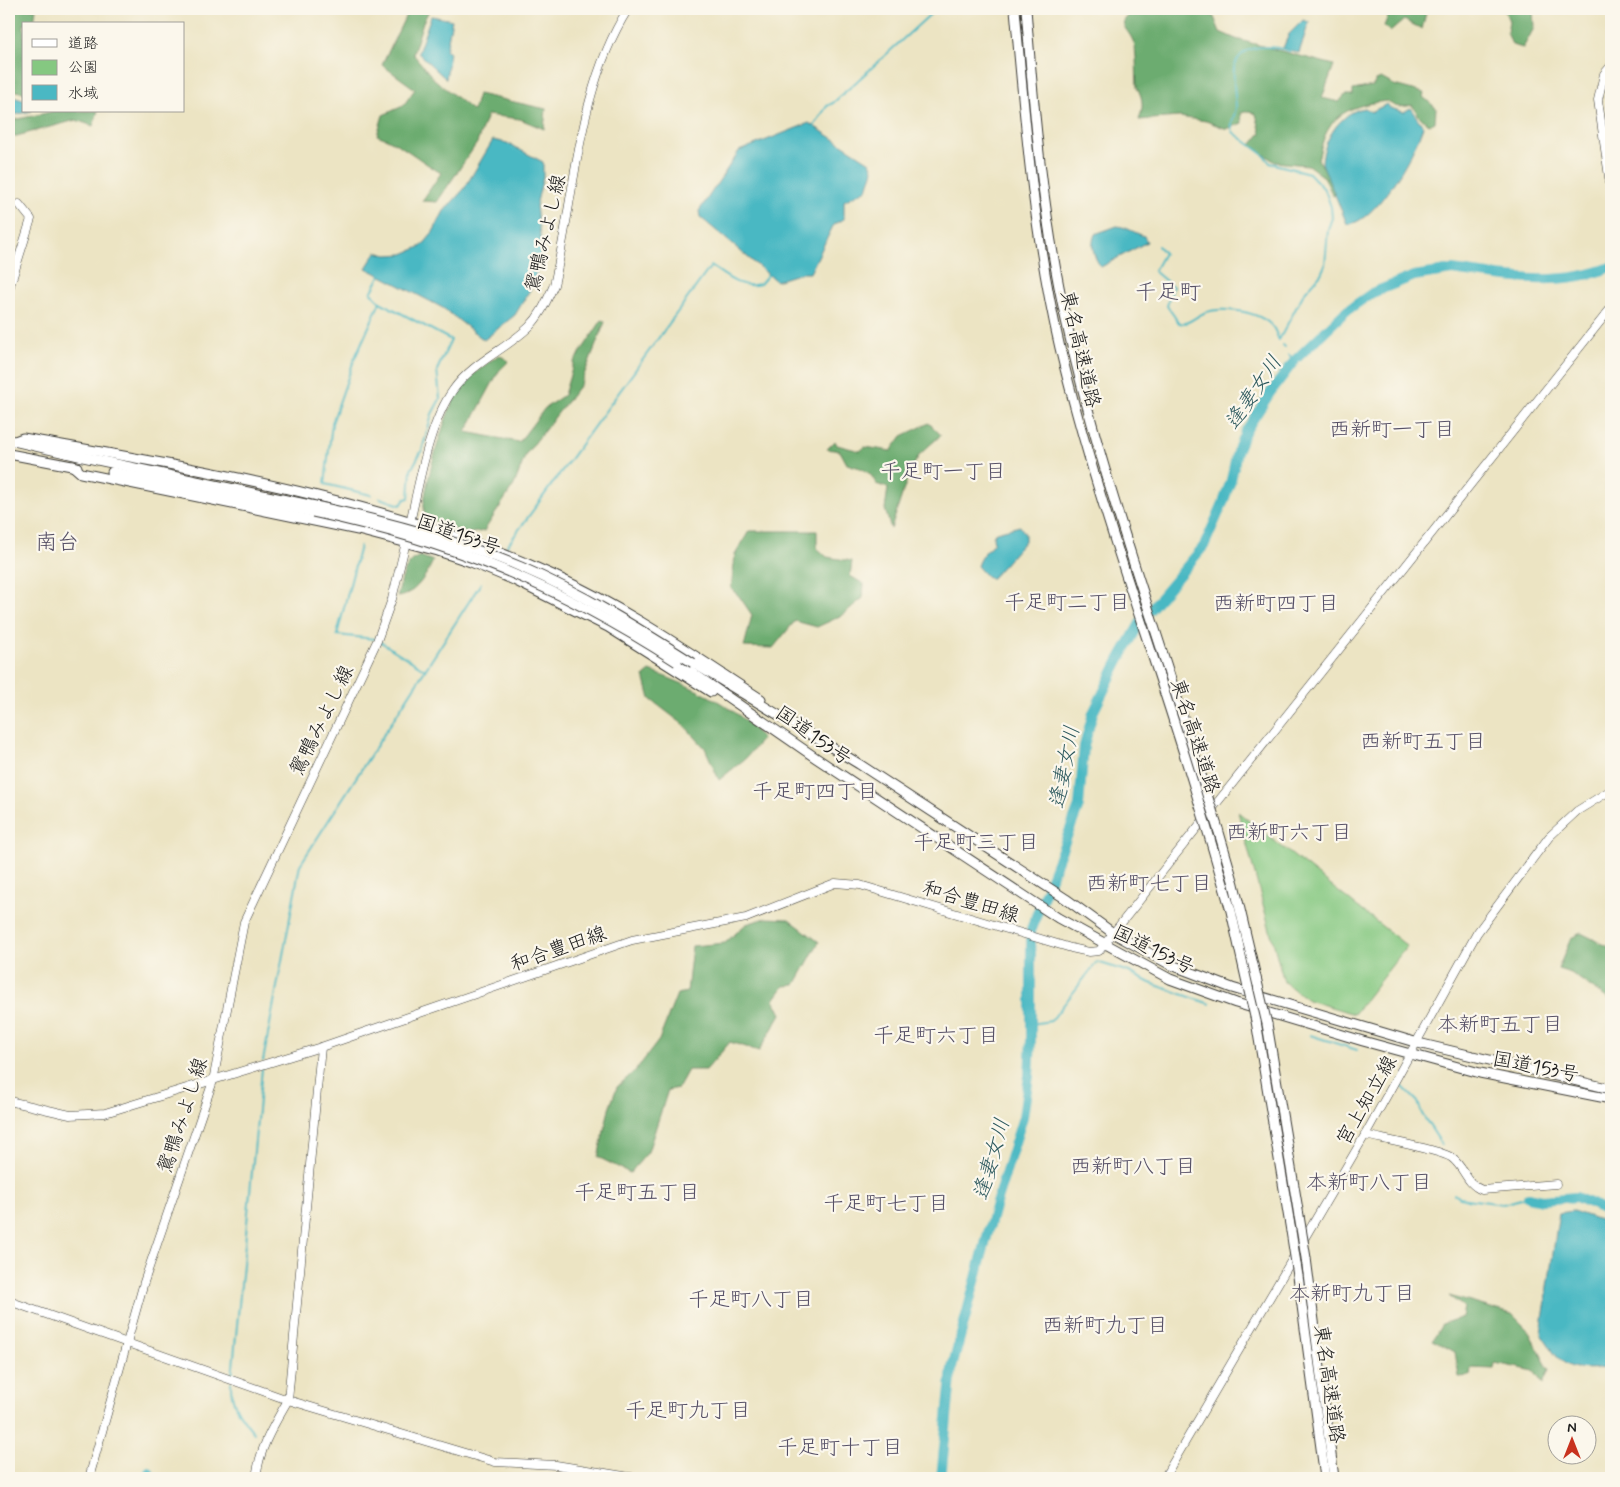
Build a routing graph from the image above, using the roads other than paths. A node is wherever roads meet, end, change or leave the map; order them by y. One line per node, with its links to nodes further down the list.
1 (628, 9): 13 (main road, 鴛鴨みよし線)
2 (1016, 9): 39 (highway, 東名高速道路, bridge)
3 (1026, 9): 40 (highway, 東名高速道路, bridge)
4 (1611, 66): 5 (main road)
5 (1611, 191)
6 (19, 204): 7 (main road)
7 (9, 289)
8 (1611, 308): 18 (main road)
9 (12, 440): 12 (highway, 国道153号); 13 (highway)
10 (9, 454): 11 (highway, 国道153号)
11 (73, 466): 12 (highway, 国道153号); 14 (highway)
12 (314, 509): 15 (highway, 国道153号, bridge); 16 (highway, 国道153号, bridge)
13 (410, 521): 14 (main road, 鴛鴨みよし線); 15 (highway)
14 (406, 542): 16 (highway); 23 (main road, 鴛鴨みよし線)
15 (771, 711): 18 (highway, 国道153号)
16 (770, 724): 19 (highway, 国道153号)
17 (1611, 790): 20 (main road, 宮上知立線)
18 (1113, 933): 19 (main road); 20 (highway, 国道153号)
19 (1104, 945): 21 (main road, 和合豊田線); 22 (highway, 国道153号)
20 (1418, 1043): 22 (main road, 宮上知立線); 24 (highway, 国道153号)
21 (321, 1047): 23 (main road, 和合豊田線); 33 (main road)
22 (1412, 1053): 25 (highway, 国道153号); 29 (main road, 宮上知立線)
23 (213, 1081): 27 (main road, 和合豊田線); 32 (main road, 鴛鴨みよし線)
24 (1611, 1087)
25 (1552, 1088): 26 (highway, 国道153号); 28 (highway)
26 (1611, 1099)
27 (9, 1101)
28 (1611, 1104)
29 (1365, 1135): 30 (main road); 38 (main road, 宮上知立線)
30 (1556, 1184)
31 (9, 1302): 32 (main road)
32 (127, 1344): 33 (main road); 35 (main road, 鴛鴨みよし線)
33 (288, 1400): 34 (main road); 36 (main road)
34 (617, 1477): 37 (main road)
35 (89, 1478)
36 (256, 1478)
37 (636, 1478)
38 (1164, 1478)
39 (1325, 1478)
40 (1335, 1478)

